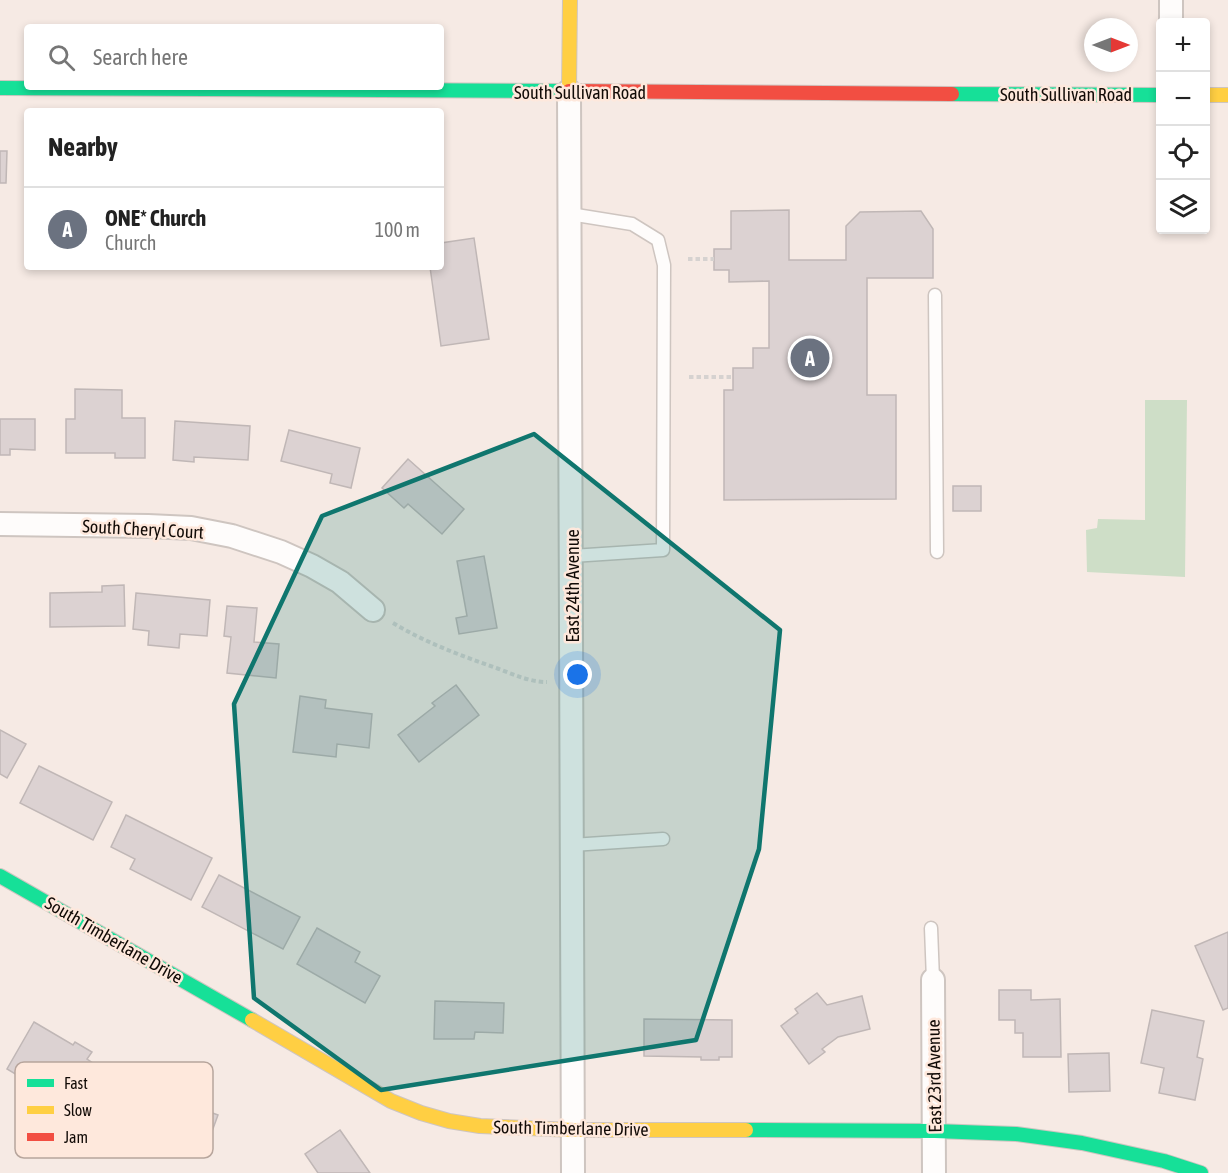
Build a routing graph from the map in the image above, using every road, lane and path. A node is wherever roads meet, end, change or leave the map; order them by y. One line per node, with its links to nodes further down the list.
1 (570, 0): 7 (street, East 24th Avenue)
2 (1171, 0): 3 (street)
3 (1171, 18)
4 (0, 88): 5 (street, South Sullivan Road)
5 (24, 88)
6 (284, 90): 7 (street, South Sullivan Road)
7 (569, 92): 8 (street, South Sullivan Road); 11 (street, East 24th Avenue)
8 (1156, 95)
9 (1210, 95): 10 (street)
10 (1228, 95)
11 (570, 214): 19 (street, East 24th Avenue); 19 (lane)
12 (688, 259): 13 (path)
13 (714, 259)
14 (935, 295): 18 (lane)
15 (689, 377): 16 (path)
16 (733, 377)
17 (0, 524): 20 (street, South Cheryl Court)
18 (937, 552)
19 (572, 556): 21 (street, East 24th Avenue)
20 (373, 610): 21 (path)
21 (572, 683): 23 (street, East 24th Avenue)
22 (663, 839): 23 (lane)
23 (573, 845): 27 (street, East 24th Avenue)
24 (0, 876): 27 (street, South Timberlane Drive)
25 (931, 928): 26 (lane)
26 (933, 980): 28 (street, East 23rd Avenue)
27 (574, 1130): 28 (street, South Timberlane Drive); 29 (street, East 24th Avenue)
28 (935, 1131): 30 (street, East 23rd Avenue); 31 (street, South Timberlane Drive)
29 (573, 1173)
30 (934, 1173)
31 (1201, 1173)

